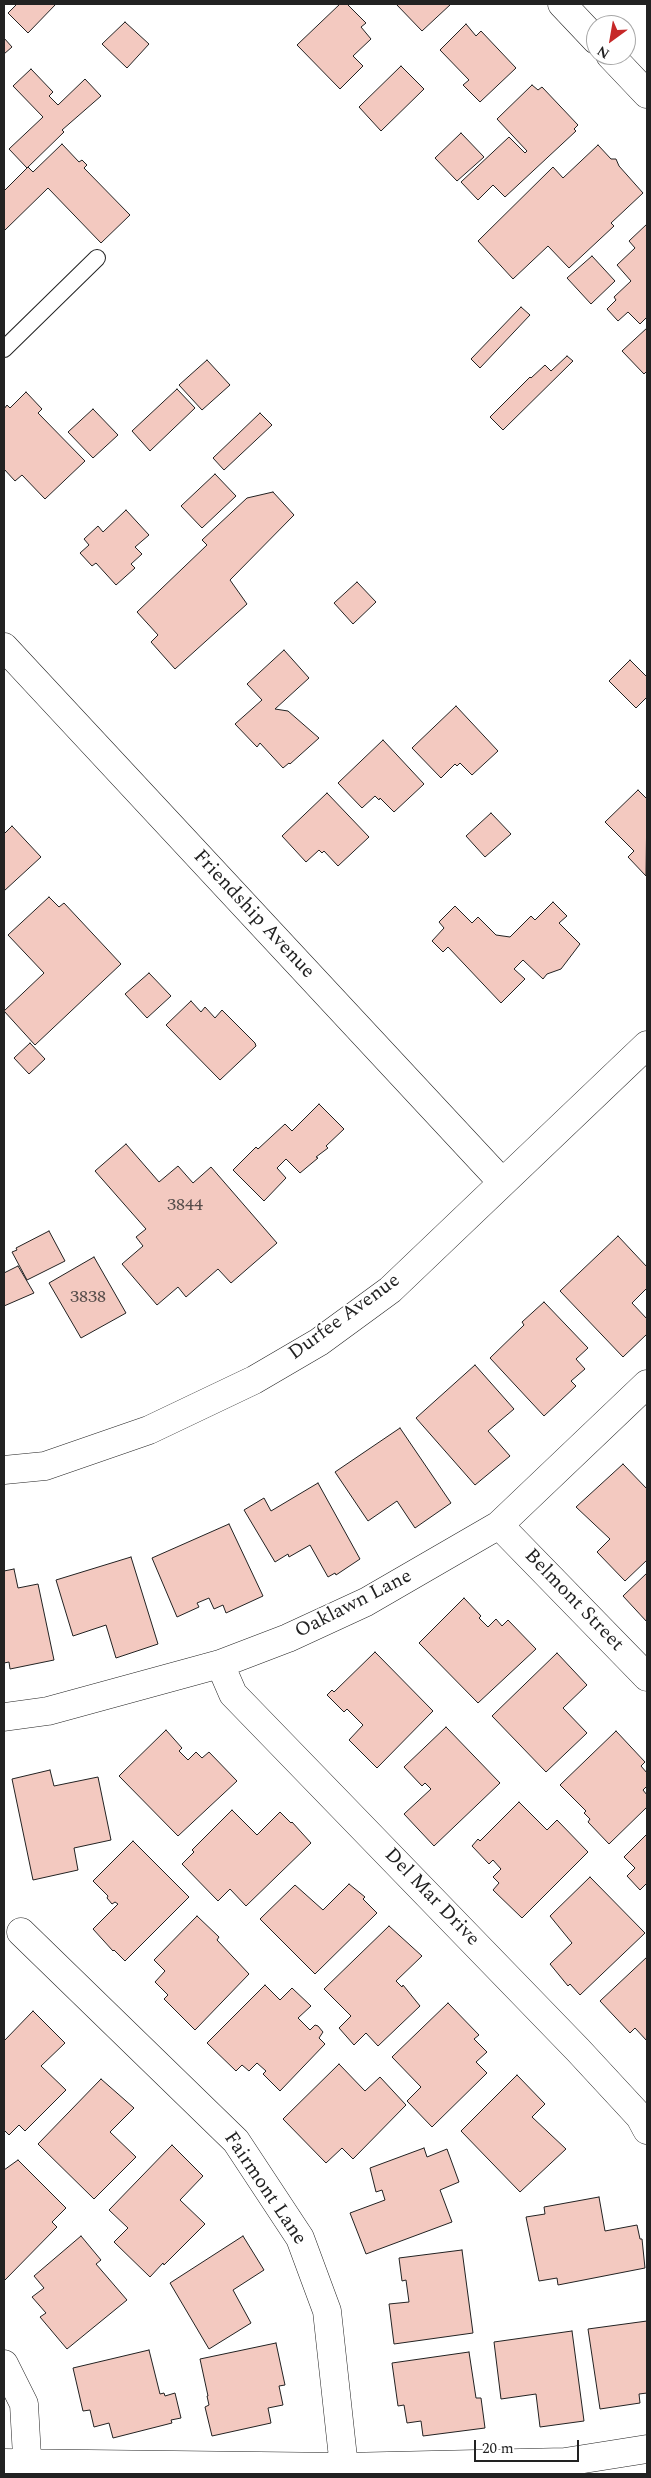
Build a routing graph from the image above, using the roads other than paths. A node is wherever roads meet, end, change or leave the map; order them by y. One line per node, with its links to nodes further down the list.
1 (562, 4): 2 (street)
2 (586, 29)
3 (619, 65): 4 (street)
4 (647, 94)
5 (97, 258): 6 (lane)
6 (4, 350)
7 (4, 647): 9 (street, Friendship Avenue)
8 (647, 1045): 9 (street, Durfee Avenue)
9 (502, 1182): 11 (street, Durfee Avenue)
10 (647, 1384): 12 (street, Oaklawn Lane)
11 (4, 1470)
12 (499, 1525): 13 (street, Oaklawn Lane); 14 (street, Belmont Street)
13 (220, 1664): 15 (street, Oaklawn Lane); 17 (street, Del Mar Drive)
14 (647, 1677)
15 (4, 1717)
16 (21, 1932): 21 (street, Fairmont Lane)
17 (645, 2120)
18 (4, 2364): 20 (street)
19 (647, 2449): 21 (street)
20 (20, 2467): 21 (street)
21 (344, 2467)

